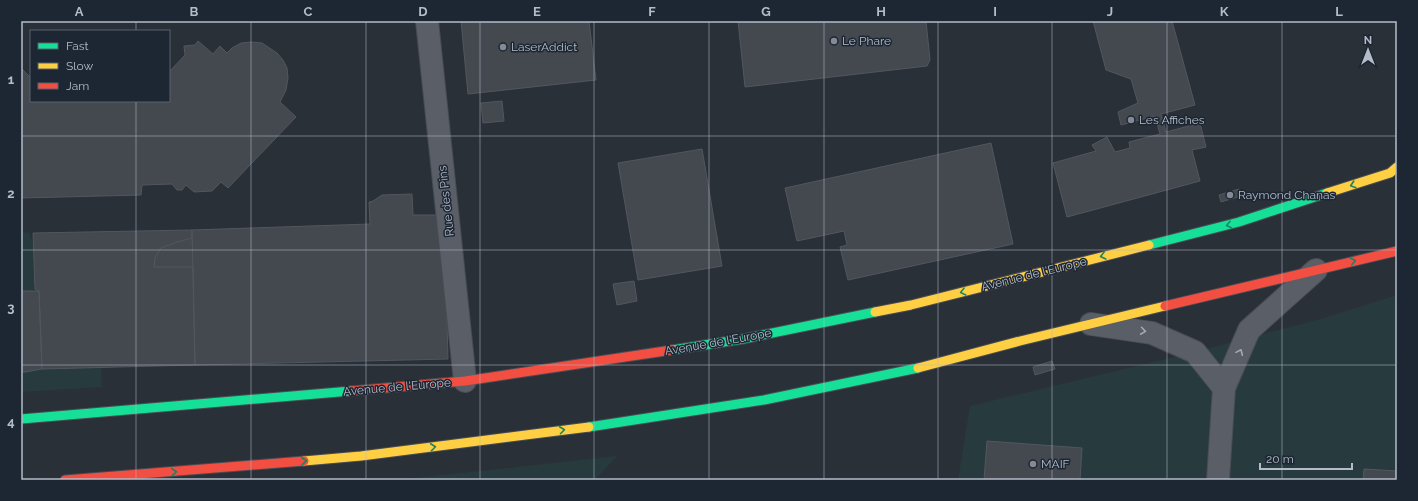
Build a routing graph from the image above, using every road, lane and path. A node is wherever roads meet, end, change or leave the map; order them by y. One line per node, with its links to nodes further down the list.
1 (427, 21): 6 (street, Rue des Pins)
2 (1395, 170): 6 (main road, Avenue de l'Europe, one-way to 6)
3 (1397, 251): 4 (main road, one-way to 3)
4 (1316, 270): 5 (main road); 7 (street, one-way to 4)
5 (1090, 324): 7 (street, one-way to 7); 9 (main road, one-way to 5)
6 (465, 381): 8 (main road, Avenue de l'Europe)
7 (1224, 388): 10 (street)
8 (21, 419)
9 (65, 480)
10 (1218, 480)

